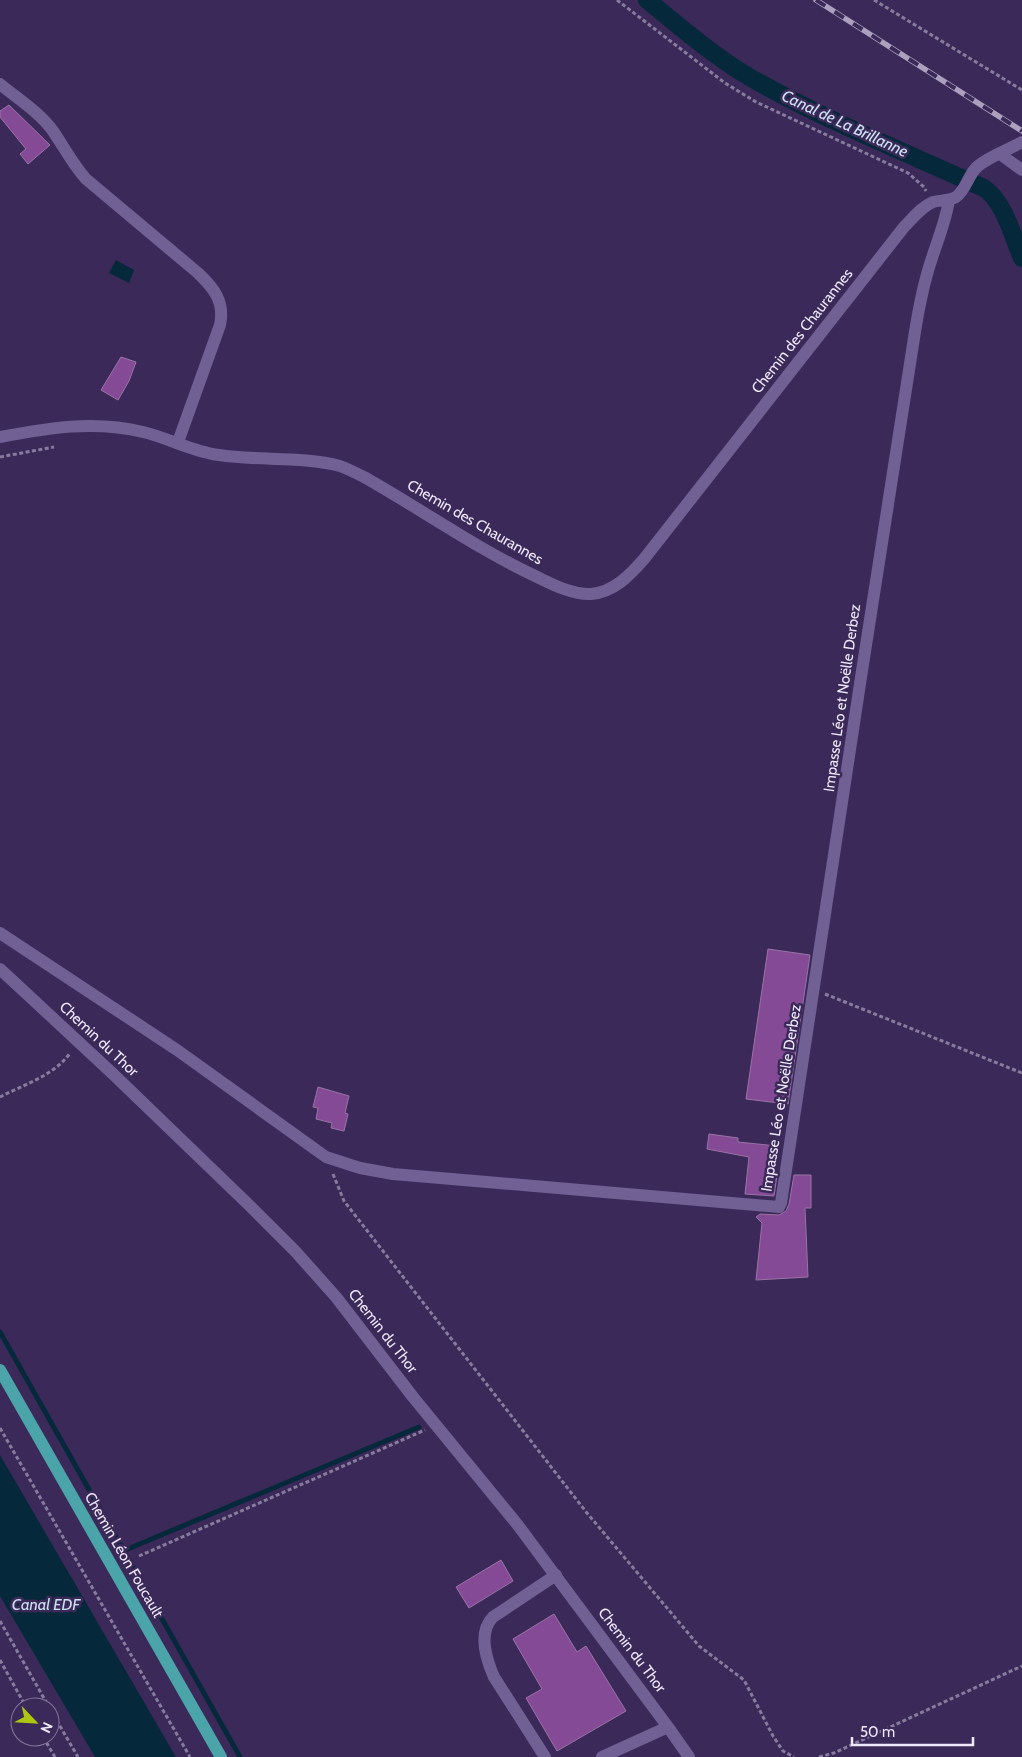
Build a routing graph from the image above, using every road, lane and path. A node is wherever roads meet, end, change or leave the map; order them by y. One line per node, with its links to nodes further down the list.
1 (617, 0): 9 (path)
2 (874, 0): 4 (path)
3 (0, 84): 11 (street)
4 (1022, 90)
5 (1022, 142): 6 (street)
6 (1000, 154): 7 (street); 8 (street)
7 (1022, 170)
8 (949, 200): 9 (street); 20 (street, Impasse Léo et Noëlle Derbez)
9 (931, 203): 11 (street, Chemin des Chaurannes)
10 (0, 437): 11 (street, Chemin des Chaurannes)
11 (178, 442)
12 (54, 447): 13 (path)
13 (0, 457)
14 (0, 933): 20 (street)
15 (0, 969): 17 (street, Chemin du Thor)
16 (825, 994): 18 (path)
17 (78, 1042): 19 (path); 22 (street, Chemin du Thor)
18 (1022, 1072)
19 (0, 1097)
20 (326, 1157): 39 (path)
21 (0, 1370): 35 (main road, Chemin Léon Foucault)
22 (437, 1425): 24 (path); 25 (street, Chemin du Thor)
23 (0, 1428): 34 (path)
24 (139, 1556)
25 (556, 1575): 32 (street, Chemin du Thor); 36 (street)
26 (0, 1621): 30 (path)
27 (0, 1660): 29 (path)
28 (1022, 1666): 40 (path)
29 (20, 1697)
30 (43, 1697)
31 (60, 1727): 33 (path)
32 (668, 1727): 37 (street); 38 (street, Chemin du Thor)
33 (78, 1757)
34 (190, 1757)
35 (221, 1757)
36 (545, 1757)
37 (602, 1757)
38 (689, 1757)
39 (794, 1757)
40 (819, 1757)

